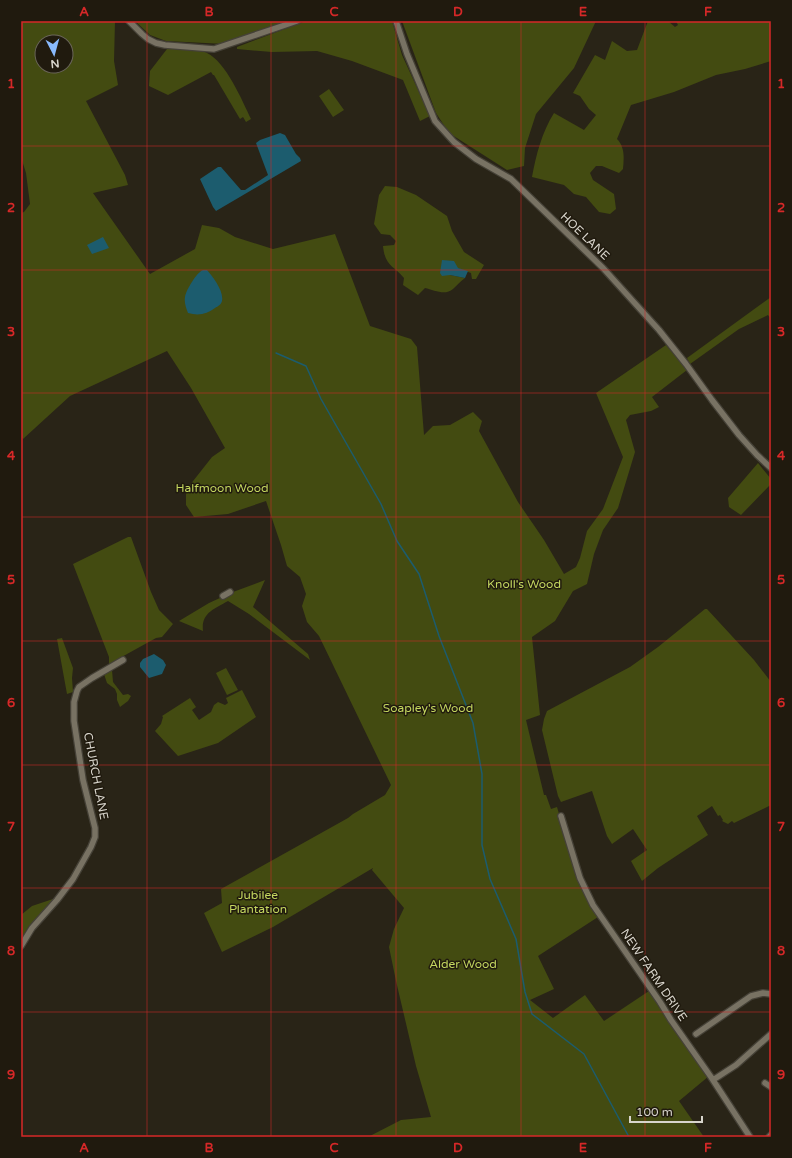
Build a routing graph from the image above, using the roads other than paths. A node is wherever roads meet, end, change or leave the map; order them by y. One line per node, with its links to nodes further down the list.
1 (129, 21): 2 (street)
2 (298, 21)
3 (396, 21): 4 (street, HOE LANE)
4 (771, 468)
5 (230, 592): 6 (street)
6 (223, 596)
7 (123, 660): 9 (street, CHURCH LANE)
8 (561, 816): 13 (street, NEW FARM DRIVE)
9 (21, 946)
10 (771, 994): 11 (street)
11 (696, 1034)
12 (771, 1034): 13 (street)
13 (713, 1080): 16 (street, NEW FARM DRIVE)
14 (765, 1083): 15 (street)
15 (771, 1087)
16 (750, 1137)

